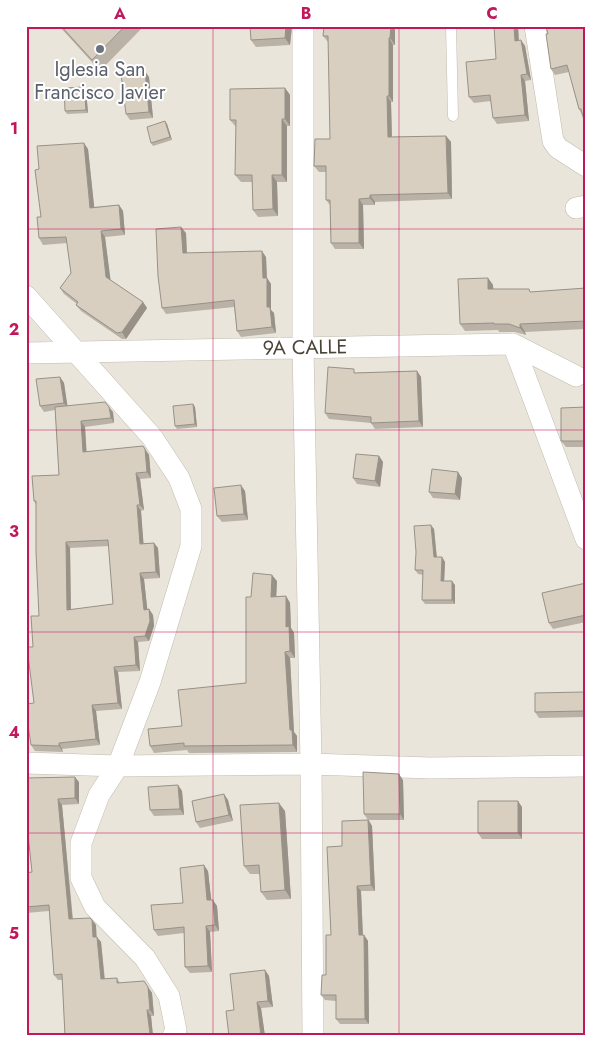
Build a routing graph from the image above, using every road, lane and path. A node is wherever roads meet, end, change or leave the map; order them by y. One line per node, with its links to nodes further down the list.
1 (303, 26): 8 (street)
2 (451, 26): 4 (lane)
3 (535, 26): 5 (street)
4 (453, 116)
5 (586, 166)
6 (26, 296): 9 (street)
7 (513, 344): 8 (street, 9A CALLE); 11 (street, 9A CALLE); 12 (street)
8 (303, 347): 9 (street, 9A CALLE); 14 (street)
9 (78, 352): 10 (street, 9A CALLE); 15 (street)
10 (26, 353)
11 (576, 376)
12 (586, 539)
13 (26, 763): 15 (street)
14 (311, 764): 15 (street); 16 (street); 18 (street)
15 (118, 766): 17 (street)
16 (586, 766)
17 (173, 1036)
18 (313, 1036)

